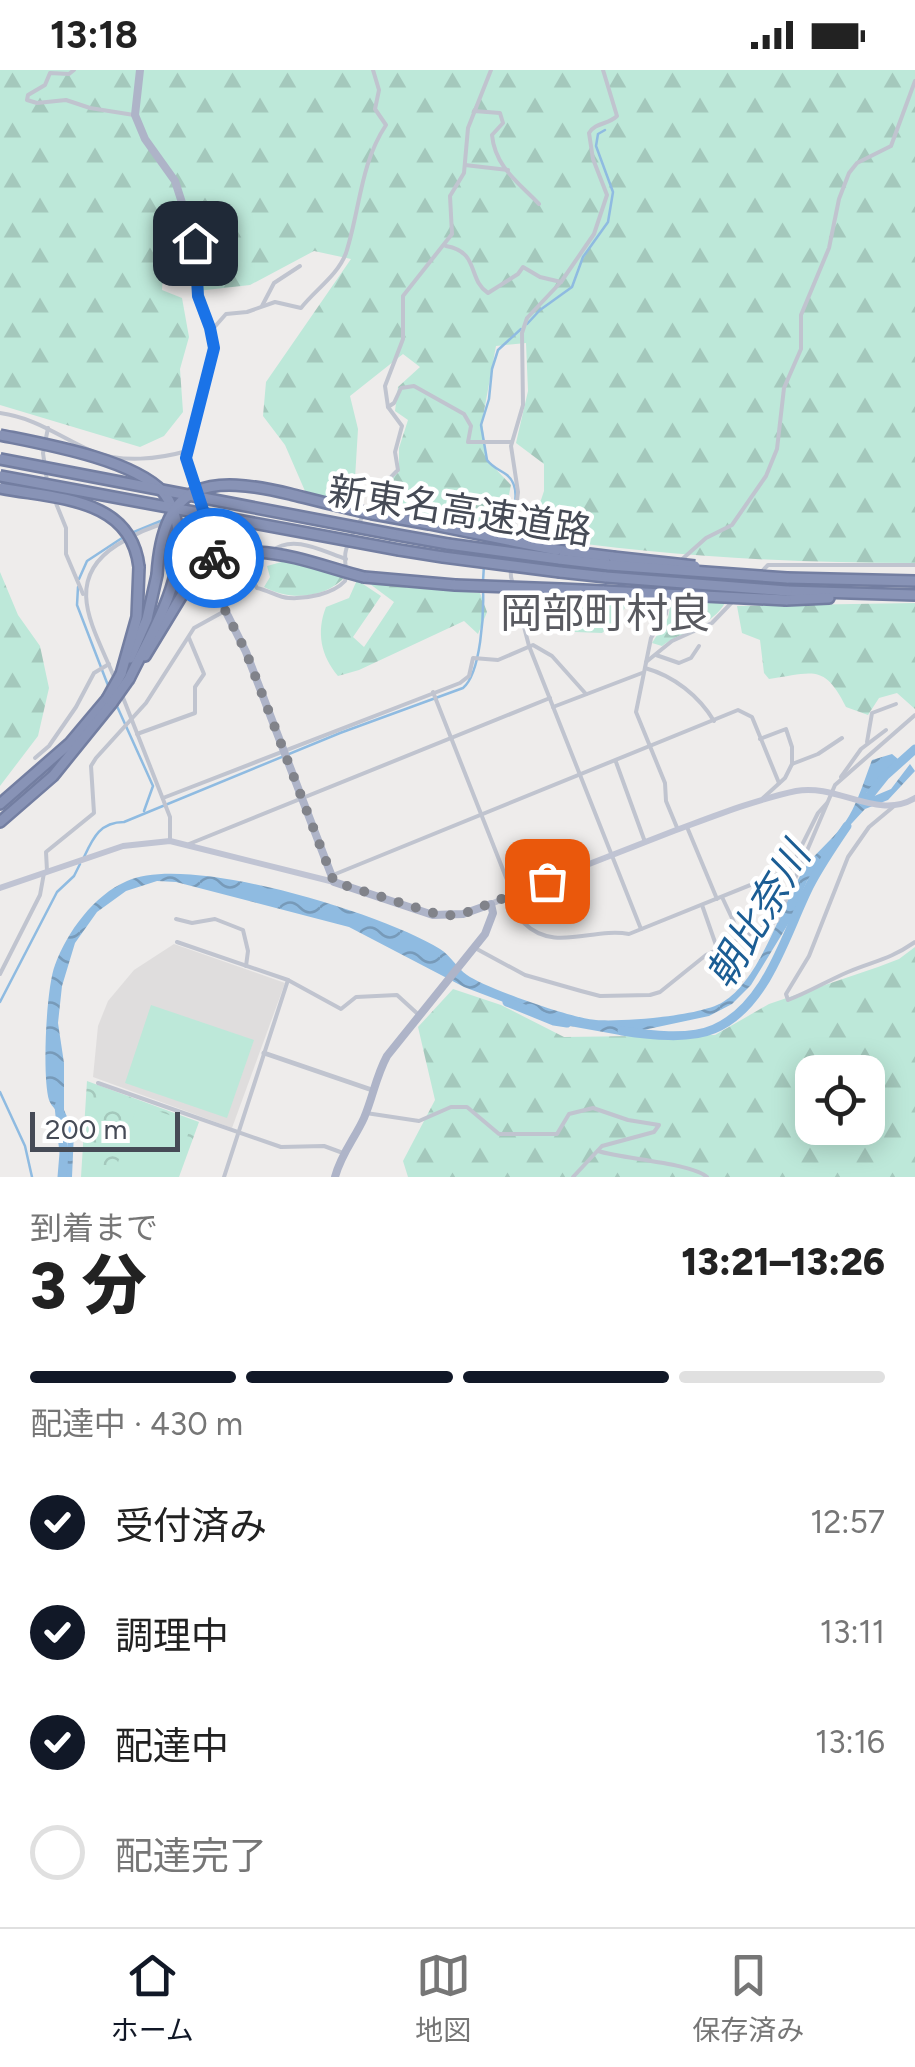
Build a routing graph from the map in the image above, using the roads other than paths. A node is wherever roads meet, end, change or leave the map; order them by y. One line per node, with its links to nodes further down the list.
1 (74, 70): 8 (street)
2 (140, 70): 8 (main road)
3 (372, 70): 15 (street)
4 (491, 70): 7 (street)
5 (603, 70): 14 (street)
6 (915, 81): 42 (street)
7 (474, 111): 9 (street); 10 (street)
8 (134, 114): 16 (main road)
9 (465, 165): 10 (street); 12 (street)
10 (508, 170): 11 (street)
11 (539, 204)
12 (444, 246): 14 (street); 17 (street)
13 (300, 266): 15 (street)
14 (561, 282): 21 (street)
15 (262, 306): 16 (street)
16 (211, 331): 22 (main road)
17 (388, 407): 21 (street); 28 (street)
18 (0, 413): 19 (street)
19 (48, 428): 22 (street); 35 (street)
20 (0, 435): 43 (highway, bridge)
21 (512, 442): 38 (street)
22 (187, 452): 26 (main road)
23 (0, 459): 27 (highway, 新東名高速道路, bridge)
24 (0, 476): 34 (highway, 新東名高速道路, bridge)
25 (0, 488): 43 (highway, bridge)
26 (205, 516): 29 (main road); 35 (street)
27 (558, 555): 31 (highway, 新東名高速道路, bridge); 43 (highway, bridge)
28 (346, 559): 29 (street); 32 (street)
29 (214, 562): 32 (main road)
30 (915, 565): 40 (street)
31 (915, 581)
32 (220, 592): 36 (main road)
33 (911, 595): 34 (highway, 新東名高速道路)
34 (787, 596): 43 (highway, bridge)
35 (84, 597): 41 (street)
36 (225, 610): 37 (street); 59 (main road)
37 (189, 638): 51 (street); 54 (street)
38 (529, 646): 44 (street); 45 (street); 46 (street)
39 (699, 646): 40 (street)
40 (656, 655): 42 (street)
41 (110, 664): 51 (street); 61 (street)
42 (645, 668): 45 (street); 52 (street); 58 (street)
43 (125, 676): 47 (highway, bridge)
44 (433, 692): 55 (street); 59 (street)
45 (586, 694): 49 (street)
46 (550, 698): 49 (street); 55 (street)
47 (109, 701): 72 (highway); 75 (highway)
48 (896, 704): 60 (street)
49 (553, 707): 64 (street)
50 (915, 716): 66 (street)
51 (132, 720): 54 (street); 81 (street)
52 (714, 721): 57 (street); 58 (street)
53 (886, 730): 60 (street)
54 (137, 734): 68 (street)
55 (452, 738): 67 (street); 74 (street)
56 (842, 738): 63 (street)
57 (760, 739): 63 (street); 65 (street)
58 (651, 747): 62 (street); 76 (street)
59 (284, 750): 67 (main road); 68 (street)
60 (862, 750): 66 (street)
61 (36, 758)
62 (616, 762): 64 (street); 78 (street)
63 (792, 764): 65 (street)
64 (581, 776): 74 (street); 80 (street)
65 (779, 783): 70 (street)
66 (836, 790): 70 (main road); 71 (street); 73 (main road)
67 (303, 796): 79 (street); 82 (main road)
68 (163, 798): 77 (street)
69 (915, 798): 73 (main road)
70 (760, 802): 76 (main road)
71 (827, 803): 83 (street); 95 (street)
72 (0, 804)
73 (888, 807): 94 (street)
74 (481, 816): 82 (street); 85 (street)
75 (2, 819)
76 (682, 828): 78 (main road); 86 (street)
77 (170, 841): 79 (main road); 81 (main road)
78 (646, 842): 80 (main road)
79 (188, 846): 82 (main road)
80 (612, 854): 85 (main road); 91 (street)
81 (45, 872): 84 (main road); 98 (street)
82 (334, 879): 87 (main road)
83 (755, 884): 86 (street); 89 (street)
84 (0, 888)
85 (514, 894): 87 (main road); 91 (street)
86 (720, 898): 88 (street); 92 (street)
87 (492, 904): 96 (main road)
88 (702, 905): 91 (street); 95 (street)
89 (767, 912)
90 (176, 919): 97 (street)
91 (641, 929)
92 (739, 933)
93 (177, 942): 97 (street)
94 (915, 942)
95 (718, 949): 96 (street)
96 (473, 950): 100 (main road)
97 (246, 966): 99 (street)
98 (0, 974)
99 (288, 980): 100 (street); 101 (street)
100 (420, 1016): 103 (main road)
101 (264, 1053): 103 (street); 105 (street)
102 (98, 1083): 105 (street)
103 (372, 1090): 104 (main road)
104 (366, 1112): 106 (street); 107 (main road)
105 (238, 1132): 107 (street); 108 (street)
106 (598, 1151): 110 (street); 111 (street)
107 (343, 1153): 109 (main road)
108 (224, 1177)
109 (335, 1177)
110 (573, 1177)
111 (706, 1177)

